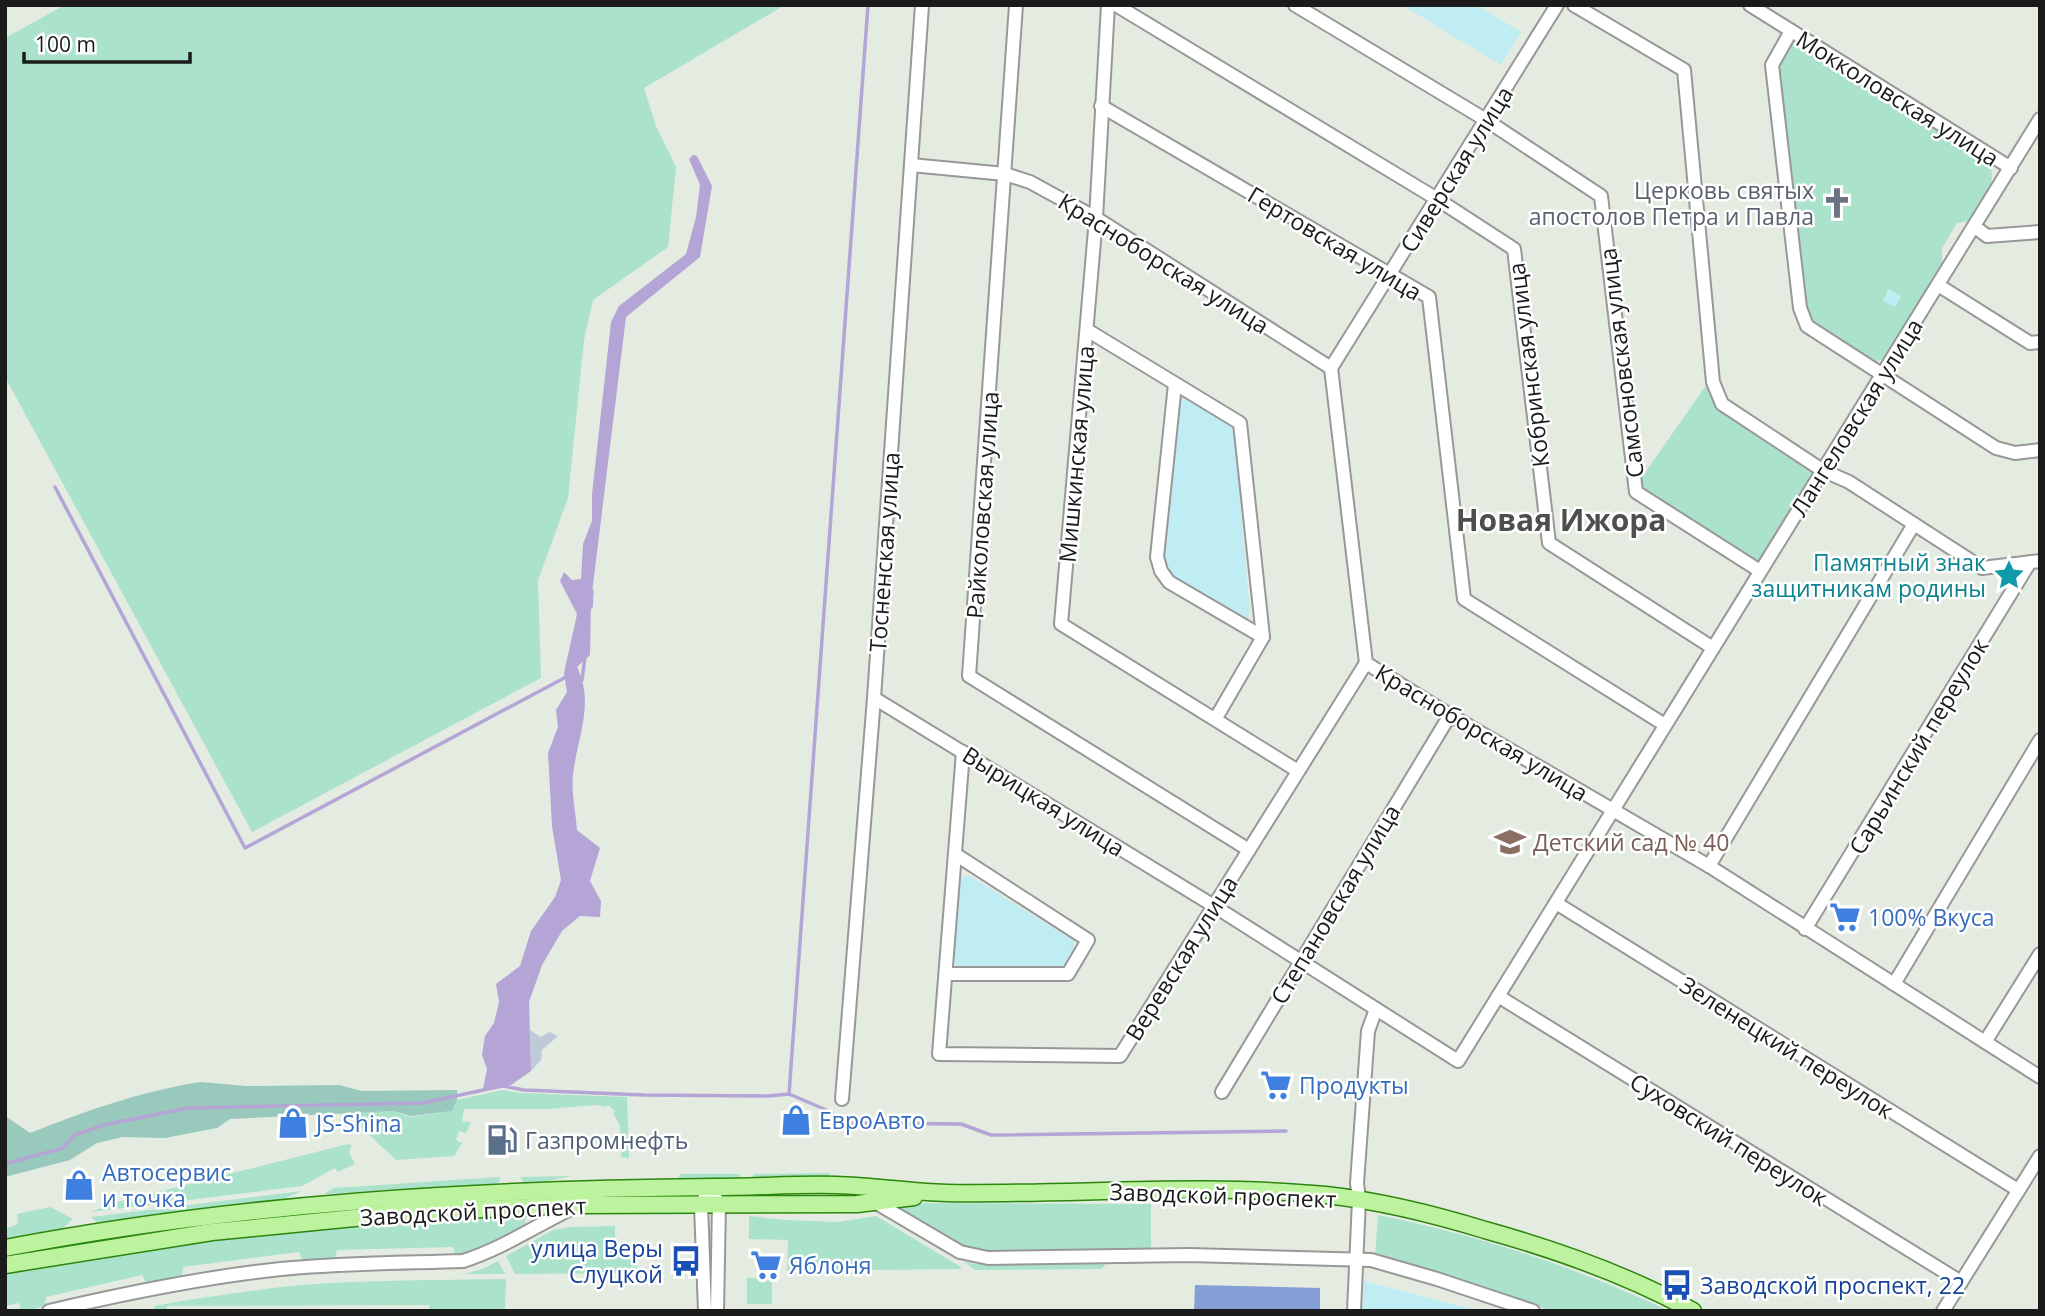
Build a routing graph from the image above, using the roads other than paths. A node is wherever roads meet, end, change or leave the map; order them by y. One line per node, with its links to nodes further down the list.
1 (922, 5): 13 (street, Тосненская улица)
2 (1016, 5): 15 (street, Райколовская улица)
3 (1108, 5): 10 (street, Мишкинская улица)
4 (1116, 5): 16 (street, Кобринская улица)
5 (1295, 5): 12 (street, Самсоновская улица)
6 (1557, 5): 12 (street, Сиверская улица)
7 (1574, 5): 28 (street)
8 (1750, 5): 9 (street, Мокколовская улица)
9 (1791, 30): 14 (street, Мокколовская улица); 25 (street)
10 (1101, 106): 17 (street, Мишкинская улица); 20 (street, Гертовская улица)
11 (2040, 119): 14 (street, Лангеловская улица)
12 (1486, 120): 16 (street, Сиверская улица); 31 (street, Самсоновская улица)
13 (911, 165): 15 (street, Красноборская улица); 35 (street, Тосненская улица)
14 (2011, 168): 18 (street, Лангеловская улица)
15 (1005, 174): 17 (street, Красноборская улица); 43 (street, Райколовская улица)
16 (1437, 200): 20 (street, Сиверская улица); 33 (street, Кобринская улица)
17 (1096, 218): 22 (street, Мишкинская улица); 24 (street, Красноборская улица)
18 (1975, 227): 19 (street); 21 (street, Лангеловская улица)
19 (2040, 232)
20 (1391, 274): 24 (street, Сиверская улица); 38 (street, Гертовская улица)
21 (1938, 285): 23 (street); 25 (street, Лангеловская улица)
22 (1087, 330): 26 (street); 37 (street, Мишкинская улица)
23 (2040, 342)
24 (1331, 368): 34 (street, Красноборская улица)
25 (1883, 374): 27 (street); 28 (street, Лангеловская улица)
26 (1175, 384): 32 (street); 32 (street)
27 (2040, 450)
28 (1822, 470): 29 (street); 31 (street, Лангеловская улица)
29 (1914, 524): 30 (street); 45 (street)
30 (2035, 561): 48 (street, Сарьинский переулок)
31 (1760, 571): 33 (street, Лангеловская улица)
32 (1263, 637): 37 (street)
33 (1713, 648): 38 (street, Лангеловская улица)
34 (1366, 663): 36 (street, Красноборская улица); 41 (street, Веревская улица)
35 (874, 698): 40 (street, Вырицкая улица); 59 (street, Тосненская улица)
36 (1450, 715): 42 (street, Красноборская улица); 50 (street, Степановская улица)
37 (1216, 718): 41 (street, Мишкинская улица)
38 (1665, 725): 42 (street, Лангеловская улица)
39 (2040, 740): 52 (street)
40 (963, 752): 44 (street, Веревская улица); 47 (street, Вырицкая улица)
41 (1298, 771): 43 (street, Веревская улица)
42 (1613, 810): 45 (street, Красноборская улица); 46 (street, Лангеловская улица)
43 (1249, 850): 47 (street, Веревская улица)
44 (956, 854): 51 (street, Веревская улица); 51 (street)
45 (1709, 866): 48 (street, Красноборская улица)
46 (1556, 903): 53 (street, Лангеловская улица); 62 (street, Зеленецкий переулок)
47 (1214, 906): 50 (street, Вырицкая улица); 51 (street, Веревская улица)
48 (1805, 929): 52 (street, Красноборская улица)
49 (2040, 954): 55 (street)
50 (1300, 960): 54 (street, Вырицкая улица); 58 (street, Степановская улица)
51 (946, 974)
52 (1894, 984): 55 (street, Красноборская улица)
53 (1498, 996): 56 (street, Лангеловская улица); 72 (street, Суховский переулок)
54 (1376, 1009): 56 (street, Вырицкая улица); 64 (street)
55 (1985, 1042): 57 (street, Красноборская улица)
56 (1458, 1060)
57 (2040, 1077)
58 (1222, 1092)
59 (842, 1099)
60 (2040, 1156): 62 (street)
61 (710, 1187): 63 (main road, Заводской проспект); 66 (street); 68 (street); 69 (main road, Заводской проспект)
62 (2018, 1190): 72 (street)
63 (944, 1193): 64 (main road, Заводской проспект); 65 (main road, Заводской проспект)
64 (1359, 1200): 70 (street); 78 (main road, Заводской проспект)
65 (875, 1202): 66 (main road, Заводской проспект); 70 (street)
66 (719, 1204): 68 (main road, Заводской проспект); 75 (street)
67 (578, 1205): 68 (main road, Заводской проспект); 71 (main road, Заводской проспект); 73 (street)
68 (701, 1205): 74 (street)
69 (5, 1248)
70 (1356, 1259): 76 (street); 77 (street)
71 (5, 1265)
72 (1961, 1282): 79 (street)
73 (50, 1311)
74 (705, 1311)
75 (717, 1311)
76 (1354, 1311)
77 (1533, 1311)
78 (1693, 1311)
79 (1943, 1311)

